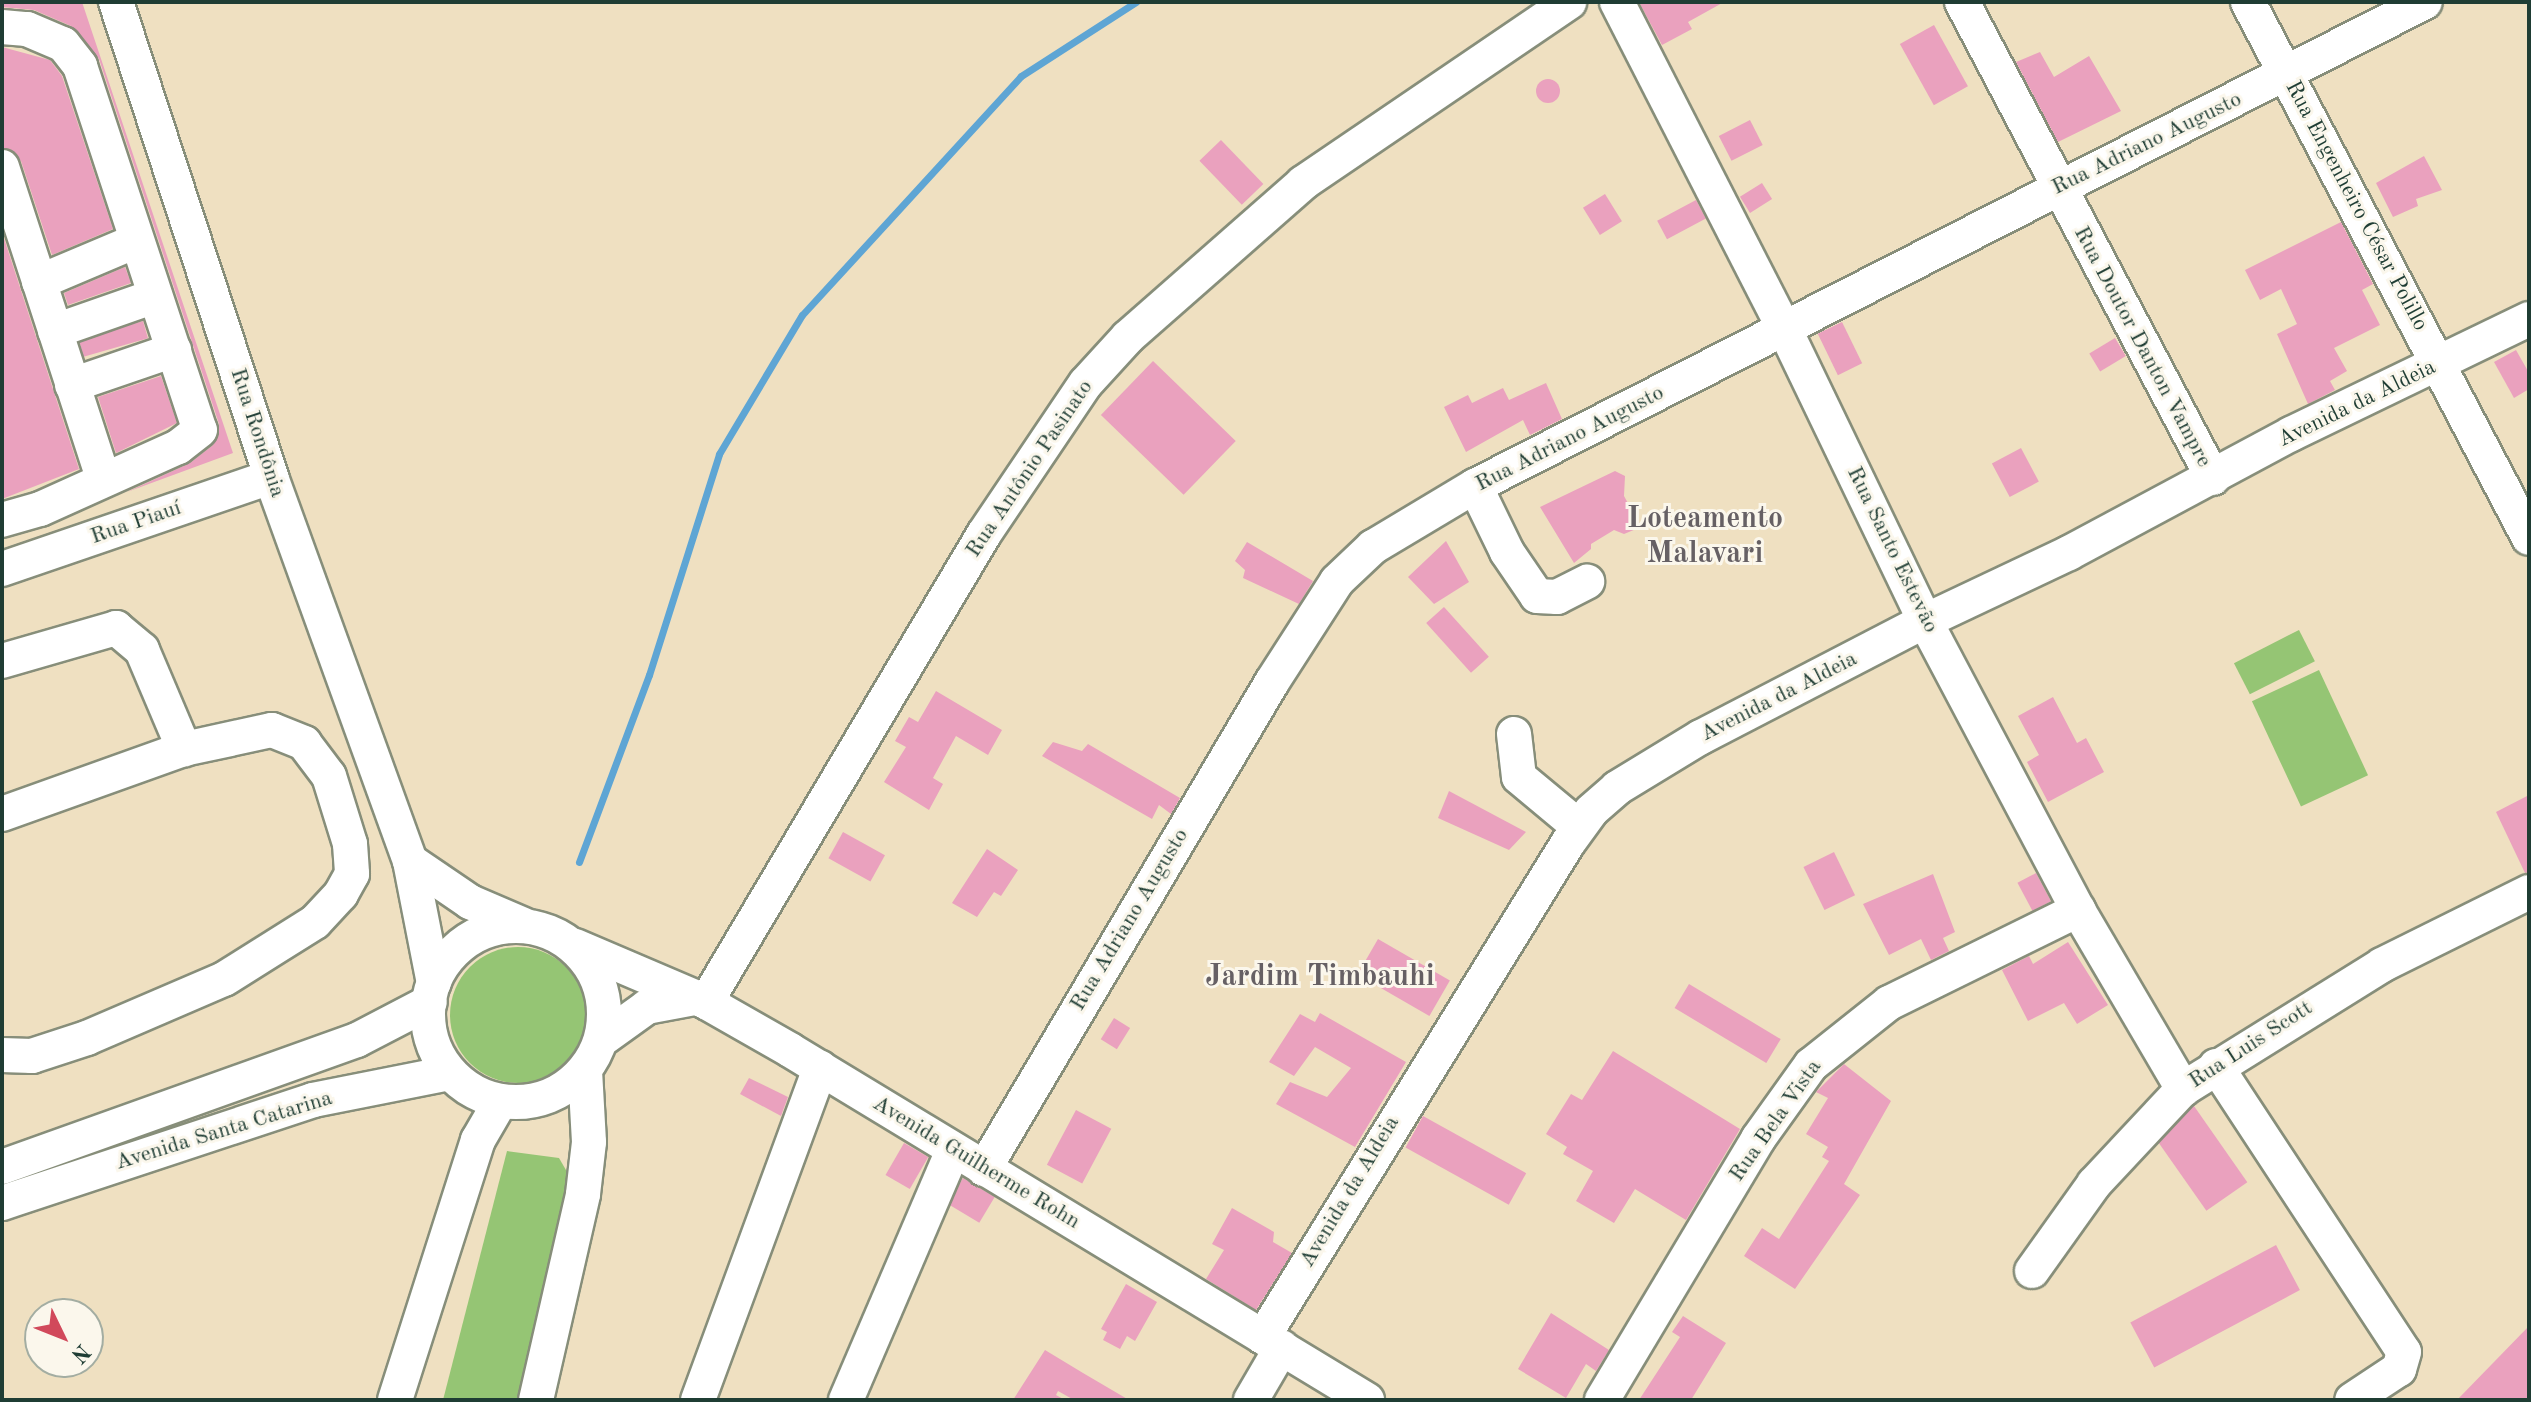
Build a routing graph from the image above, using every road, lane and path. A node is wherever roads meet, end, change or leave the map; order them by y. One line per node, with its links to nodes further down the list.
1 (116, 2): 20 (street, Rua Rondônia)
2 (1569, 2): 40 (street, Rua Antônio Pasinato)
3 (1617, 2): 15 (street, Rua Santo Estevão)
4 (1962, 2): 10 (street, Rua Doutor Danton Vampre)
5 (2248, 2): 8 (street, Rua Engenheiro César Polillo)
6 (2425, 2): 8 (street, Rua Adriano Augusto)
7 (2, 27): 11 (street)
8 (2286, 76): 10 (street, Rua Adriano Augusto); 18 (street, Rua Engenheiro César Polillo)
9 (2, 167): 12 (street)
10 (2056, 187): 15 (street, Rua Adriano Augusto); 22 (street, Rua Doutor Danton Vampre)
11 (136, 241): 12 (street); 13 (street)
12 (39, 282): 16 (street)
13 (155, 296): 16 (street); 17 (street)
14 (2529, 319): 18 (street, Avenida da Aldeia)
15 (1785, 330): 23 (street, Rua Adriano Augusto); 28 (street, Rua Santo Estevão)
16 (55, 331): 19 (street)
17 (174, 350): 19 (street); 21 (street)
18 (2441, 364): 22 (street, Avenida da Aldeia); 25 (street, Rua Engenheiro César Polillo)
19 (72, 385): 21 (street)
20 (271, 477): 26 (street, Rua Piauí); 34 (street, Rua Rondônia)
21 (103, 478): 24 (street)
22 (2213, 478): 28 (street, Avenida da Aldeia)
23 (1475, 486): 27 (street); 53 (street, Rua Adriano Augusto)
24 (2, 520)
25 (2529, 538)
26 (2, 569)
27 (1587, 582)
28 (1925, 621): 33 (street, Avenida da Aldeia); 36 (street, Rua Santo Estevão)
29 (2, 661): 31 (street)
30 (1514, 734): 33 (street)
31 (184, 749): 32 (street); 42 (street)
32 (2, 814)
33 (1579, 827): 56 (street, Avenida da Aldeia)
34 (410, 861): 37 (street); 39 (street, Rua Rondônia)
35 (2529, 892): 43 (street, Rua Luis Scott)
36 (2078, 910): 47 (street, Rua Santo Estevão); 63 (street, Rua Bela Vista)
37 (524, 925): 38 (street); 39 (street)
38 (575, 946): 40 (street, Avenida Guilherme Rohn); 41 (street)
39 (432, 992): 46 (street); 52 (street, Avenida Santa Catarina)
40 (700, 1000): 41 (street); 44 (street, Avenida Guilherme Rohn)
41 (601, 1040): 45 (street)
42 (2, 1055)
43 (2216, 1066): 47 (street, Rua Luis Scott); 64 (street)
44 (820, 1068): 51 (street, Avenida Guilherme Rohn); 59 (street)
45 (585, 1070): 48 (street); 50 (street)
46 (449, 1073): 49 (street); 54 (street, Avenida Santa Catarina)
47 (2183, 1089): 55 (street, Rua Luis Scott)
48 (537, 1100): 49 (street); 50 (street)
49 (500, 1102): 57 (street)
50 (589, 1142): 58 (street)
51 (953, 1150): 53 (street, Avenida Guilherme Rohn); 60 (street)
52 (2, 1167)
53 (984, 1169): 56 (street, Avenida Guilherme Rohn)
54 (2, 1203)
55 (2032, 1271)
56 (1272, 1342): 61 (street, Avenida da Aldeia); 62 (street, Avenida Guilherme Rohn)
57 (395, 1400)
58 (536, 1400)
59 (698, 1400)
60 (846, 1400)
61 (1251, 1400)
62 (1367, 1400)
63 (1602, 1400)
64 (2352, 1400)

